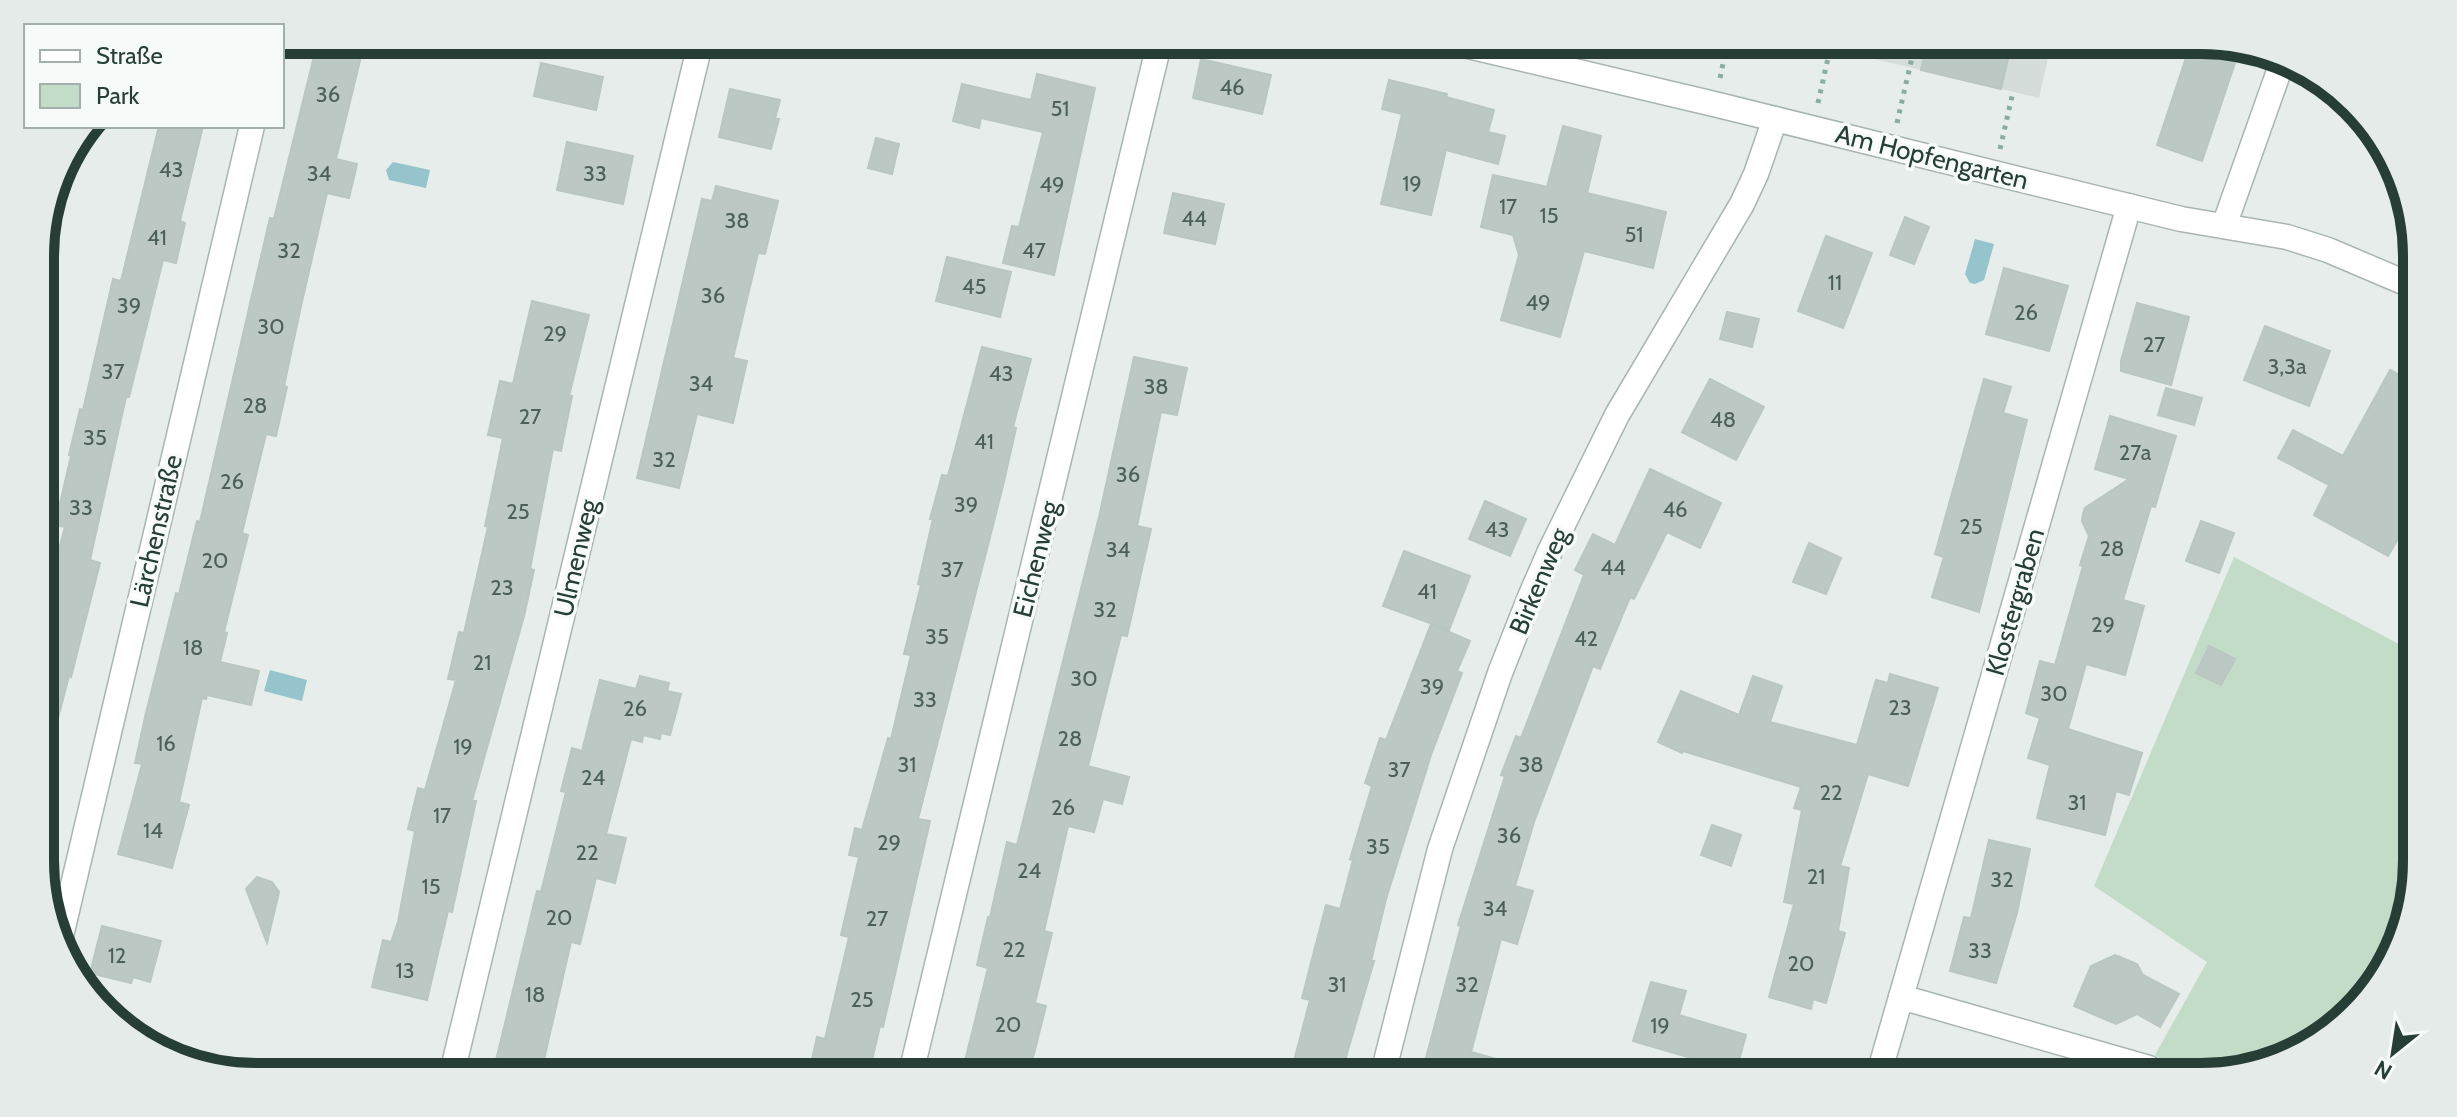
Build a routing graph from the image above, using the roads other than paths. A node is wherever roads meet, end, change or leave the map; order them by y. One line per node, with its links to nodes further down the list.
1 (698, 54): 12 (street, Ulmenweg)
2 (1157, 54): 13 (street, Eichenweg)
3 (1502, 54): 5 (street, Am Hopfengarten)
4 (2279, 70): 8 (street)
5 (1775, 119): 7 (street, Am Hopfengarten); 14 (street, Birkenweg)
6 (252, 128): 10 (street, Lärchenstraße)
7 (2129, 206): 8 (street, Am Hopfengarten); 11 (street, Klostergraben)
8 (2224, 226): 9 (street, Am Hopfengarten)
9 (2403, 282)
10 (64, 923)
11 (1901, 997): 15 (street, Klostergraben); 16 (street)
12 (454, 1063)
13 (913, 1063)
14 (1386, 1063)
15 (1882, 1063)
16 (2132, 1063)

